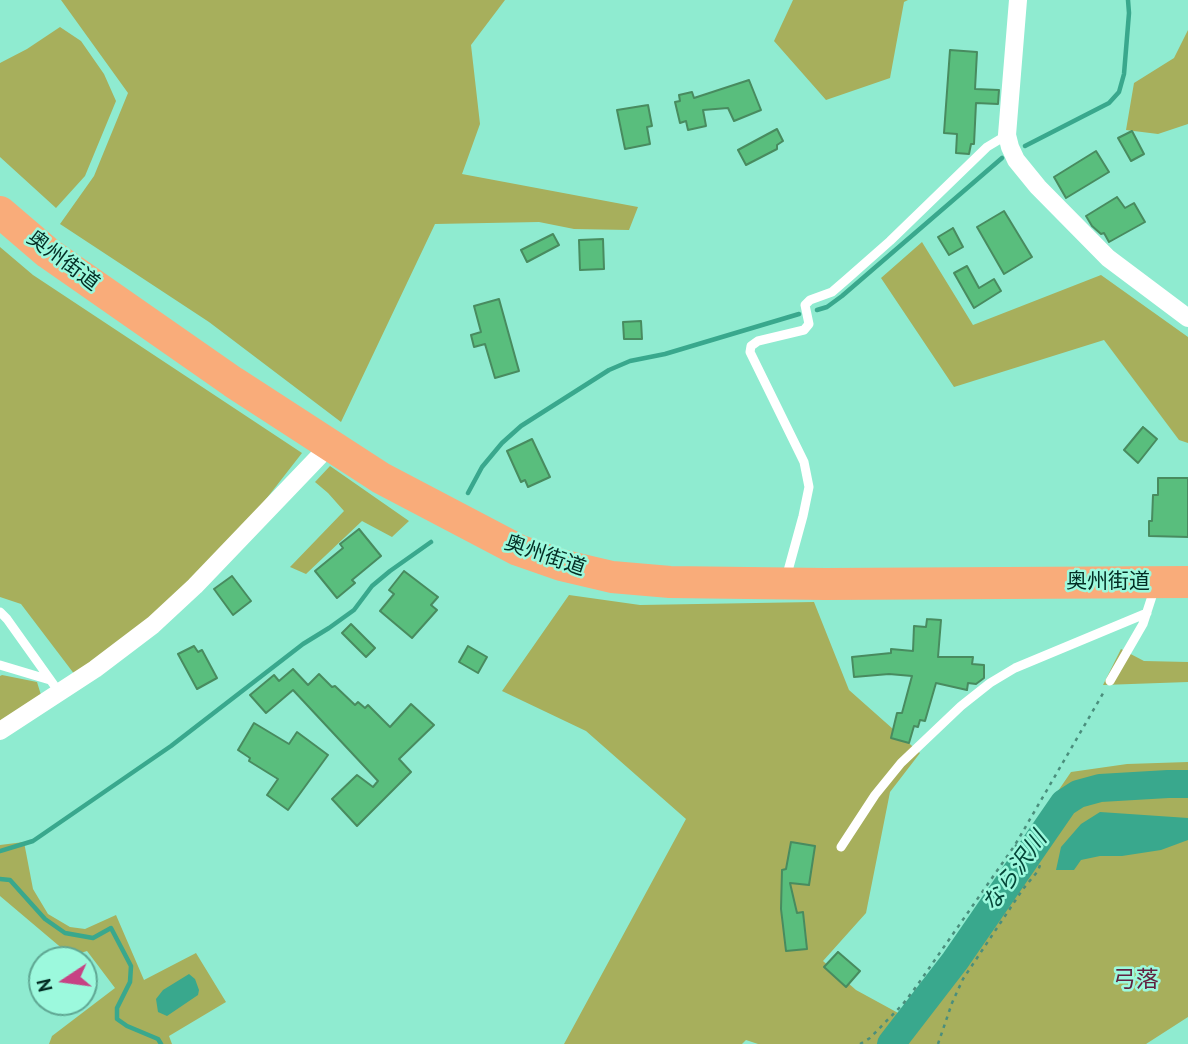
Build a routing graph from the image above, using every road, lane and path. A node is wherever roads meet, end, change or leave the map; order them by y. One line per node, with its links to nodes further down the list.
1 (1018, 0): 2 (street)
2 (1007, 135): 4 (street); 8 (lane)
3 (0, 212): 5 (highway, 奥州街道)
4 (1188, 318)
5 (330, 445): 8 (highway, 奥州街道); 13 (street)
6 (1156, 582): 7 (highway, 奥州街道); 8 (highway, 奥州街道); 10 (lane)
7 (1188, 582)
8 (785, 583)
9 (0, 612): 13 (lane)
10 (1147, 613): 12 (lane); 16 (lane)
11 (0, 665): 13 (lane)
12 (1110, 681): 15 (path)
13 (55, 686): 14 (street)
14 (0, 731)
15 (1015, 845): 17 (path); 18 (path)
16 (841, 847)
17 (860, 1044)
18 (938, 1044)

